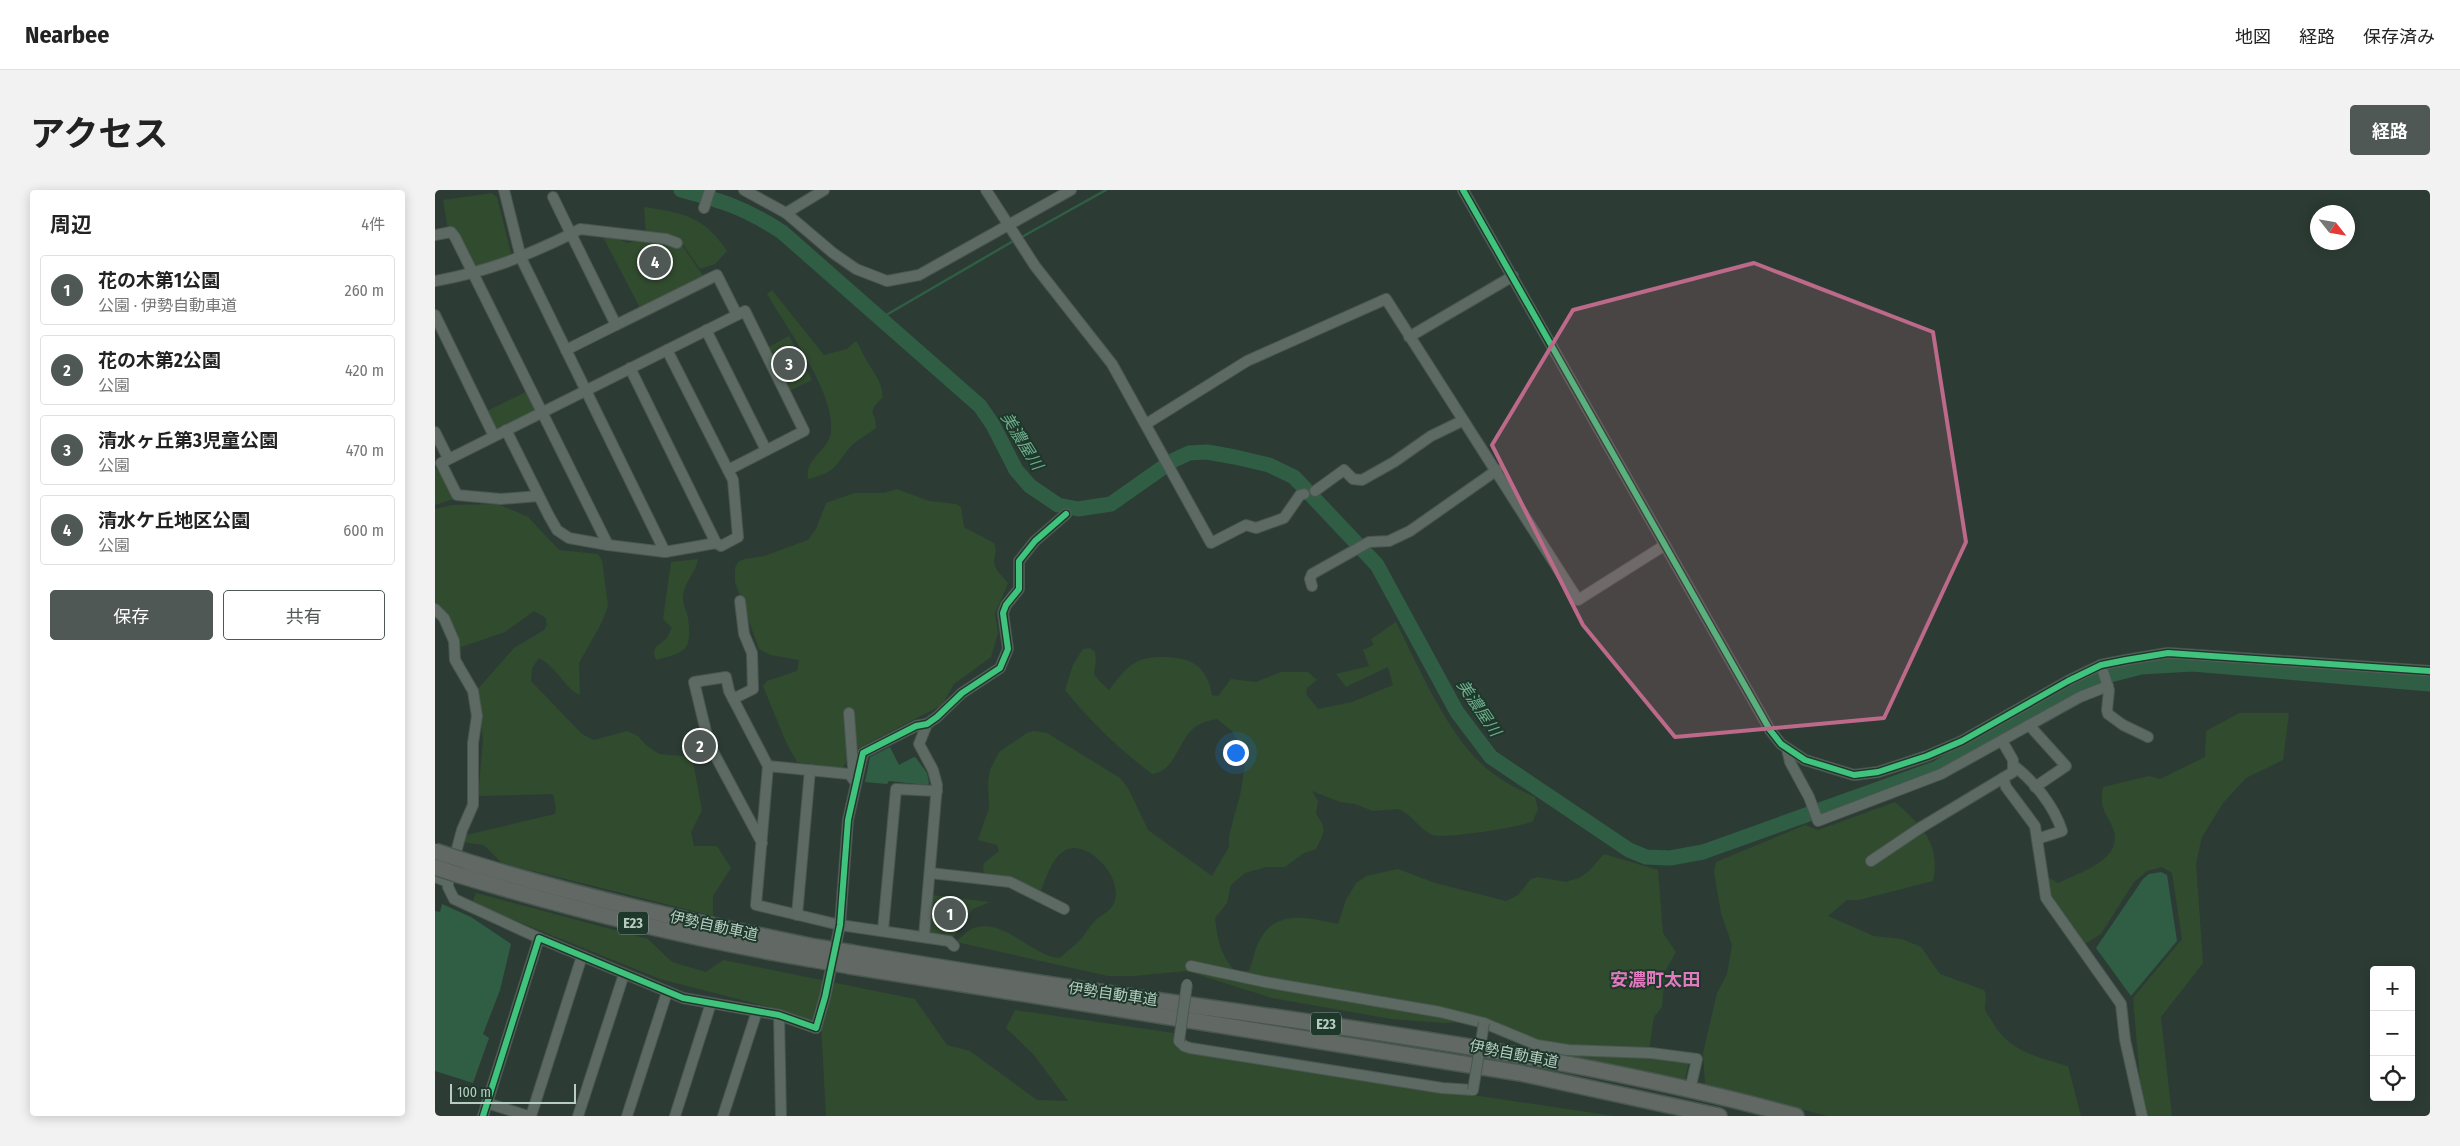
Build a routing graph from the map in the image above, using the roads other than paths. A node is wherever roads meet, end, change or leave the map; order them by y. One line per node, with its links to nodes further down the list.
1 (504, 190): 15 (street)
2 (710, 190): 9 (street)
3 (743, 190): 10 (street)
4 (824, 190): 10 (street)
5 (986, 190): 11 (street)
6 (1071, 190): 11 (street)
7 (1463, 190): 17 (street)
8 (553, 197): 12 (street)
9 (704, 208)
10 (786, 213): 11 (street)
11 (1008, 225): 30 (street)
12 (571, 234): 14 (street); 15 (street); 21 (street)
13 (435, 235): 16 (street)
14 (677, 243)
15 (521, 258): 16 (street); 24 (street)
16 (473, 274): 18 (street); 28 (street)
17 (1513, 276): 23 (street); 44 (street)
18 (435, 281)
19 (435, 315): 33 (street)
20 (737, 315): 21 (street); 22 (street); 34 (street)
21 (615, 325): 24 (street)
22 (706, 330): 25 (street); 34 (street)
23 (1409, 337): 29 (street); 30 (street)
24 (566, 350): 27 (street)
25 (667, 350): 26 (street); 36 (street)
26 (630, 368): 27 (street); 42 (street)
27 (586, 391): 28 (street); 45 (street)
28 (541, 413): 31 (street); 43 (street)
29 (1462, 421): 37 (street); 38 (street)
30 (1146, 424): 39 (street)
31 (506, 430): 33 (street); 40 (street)
32 (435, 432): 35 (street)
33 (494, 436): 35 (street)
34 (766, 450): 36 (street)
35 (441, 462): 40 (street)
36 (728, 470): 42 (street)
37 (1497, 470): 44 (street); 46 (street)
38 (1315, 491)
39 (1304, 494)
40 (539, 496): 43 (street)
41 (1067, 514): 54 (street)
42 (716, 543): 45 (street)
43 (608, 545): 45 (street)
44 (1665, 545): 58 (street)
45 (665, 552)
46 (1312, 586)
47 (740, 601): 52 (street)
48 (435, 609): 71 (street)
49 (2101, 667): 50 (street); 51 (street); 58 (street)
50 (2430, 671)
51 (2107, 685): 55 (street); 56 (street)
52 (733, 700): 60 (street); 67 (street)
53 (849, 713): 63 (street)
54 (927, 724): 63 (street); 65 (street)
55 (2029, 725): 57 (street); 64 (street)
56 (2148, 737)
57 (2002, 741): 58 (street); 59 (street)
58 (1787, 749)
59 (2013, 765): 62 (street); 64 (street)
60 (768, 766): 61 (street); 67 (street)
61 (810, 770): 63 (street); 75 (street)
62 (2003, 778): 66 (street); 69 (street)
63 (854, 783): 76 (street)
64 (2035, 787): 66 (street)
65 (937, 791): 72 (street); 77 (street)
66 (2037, 839): 102 (street)
67 (762, 843): 75 (street)
68 (435, 851): 71 (highway, 伊勢自動車道 / E23, bridge)
69 (1871, 861)
70 (435, 867): 71 (highway, 伊勢自動車道 / E23, bridge)
71 (457, 873): 73 (street); 79 (street); 82 (highway, 伊勢自動車道 / E23, bridge)
72 (930, 873): 74 (street); 78 (street)
73 (435, 877)
74 (1064, 909)
75 (797, 914): 76 (street)
76 (840, 924): 77 (street); 89 (street)
77 (883, 930): 78 (street)
78 (923, 937): 80 (street)
79 (539, 938): 81 (street); 92 (street)
80 (954, 946)
81 (582, 956): 84 (street); 94 (street)
82 (851, 959): 100 (highway, 伊勢自動車道 / E23); 101 (highway, 伊勢自動車道 / E23)
83 (1191, 966): 90 (street)
84 (624, 974): 86 (street); 95 (street)
85 (1187, 984): 90 (street, bridge)
86 (667, 992): 87 (street); 96 (street)
87 (711, 1003): 88 (street); 97 (street)
88 (757, 1010): 89 (street); 98 (street)
89 (779, 1015): 99 (street)
90 (1483, 1023): 91 (street)
91 (1692, 1081)
92 (487, 1103): 93 (street); 94 (street)
93 (483, 1116)
94 (529, 1116)
95 (578, 1116)
96 (627, 1116)
97 (675, 1116)
98 (723, 1116)
99 (781, 1116)
100 (1719, 1116)
101 (1796, 1116)
102 (2143, 1116)

